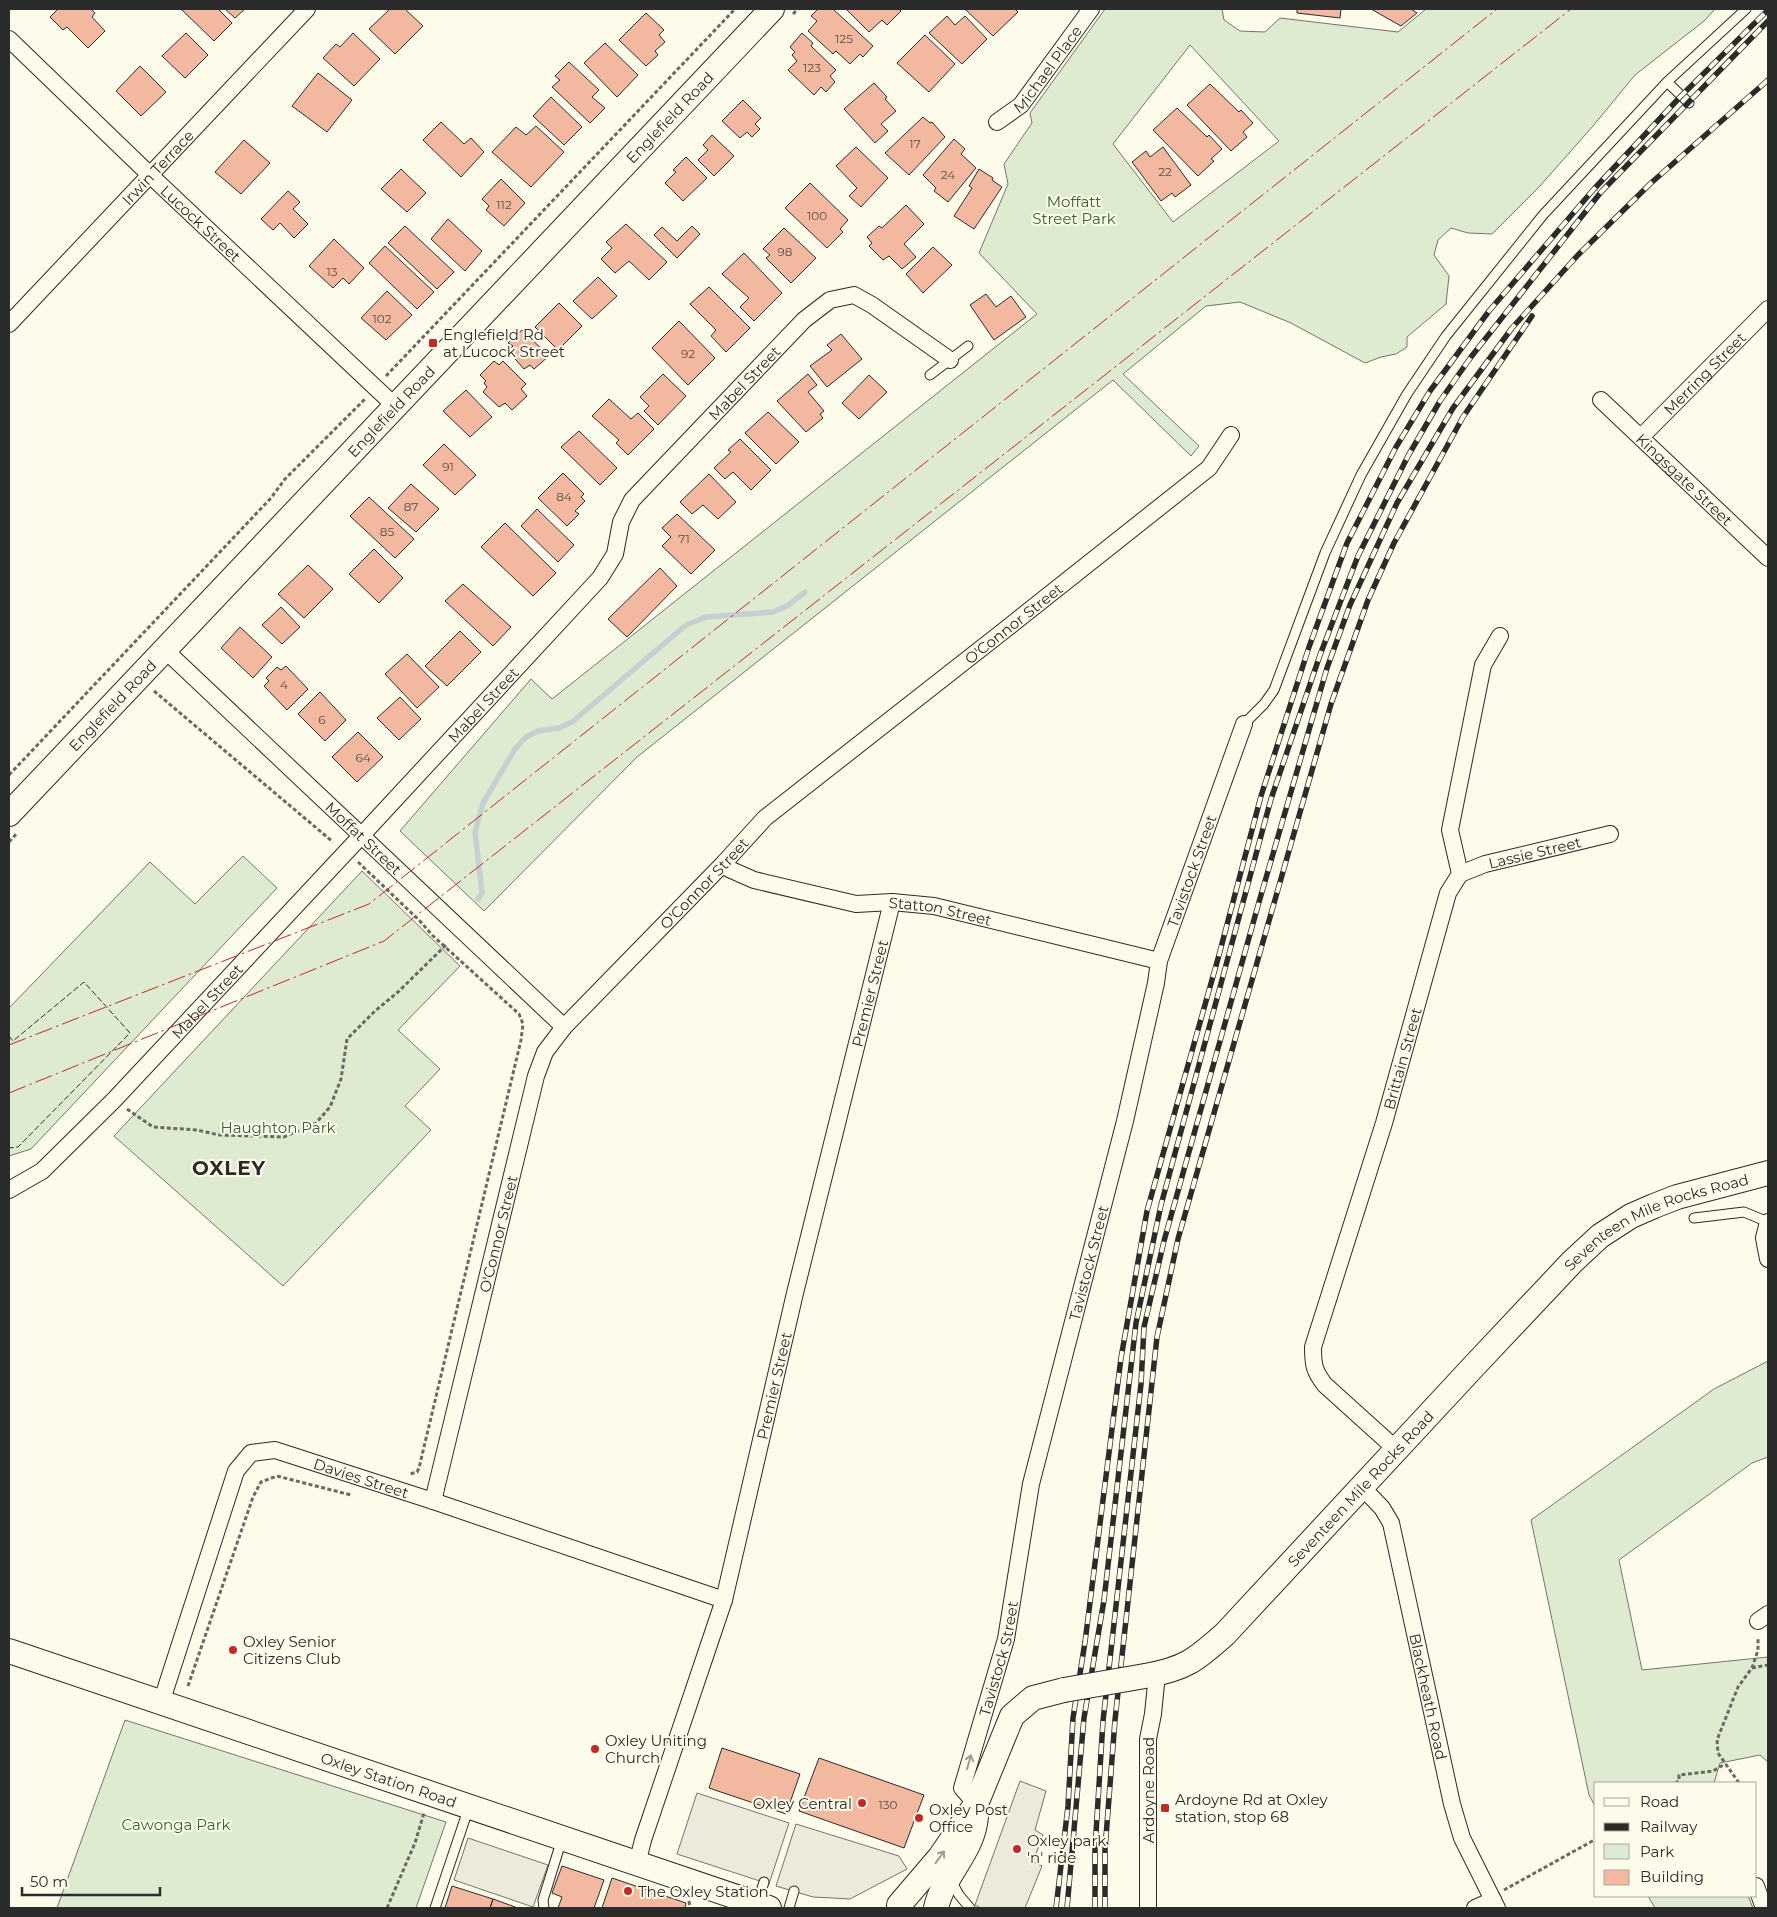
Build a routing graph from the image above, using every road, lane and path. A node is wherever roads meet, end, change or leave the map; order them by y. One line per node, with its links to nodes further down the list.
1 (307, 9): 9 (street, Irwin Terrace)
2 (772, 9): 16 (main road, Englefield Road)
3 (1091, 9): 8 (street, Michael Place)
4 (1746, 9): 6 (lane)
5 (9, 39): 9 (street, Lucock Street)
6 (1667, 82): 7 (lane); 23 (lane)
7 (1688, 103)
8 (997, 122)
9 (150, 175): 11 (street, Irwin Terrace); 16 (street, Lucock Street)
10 (1768, 309): 18 (street, Merring Street)
11 (9, 324)
12 (968, 346): 13 (lane)
13 (950, 360): 14 (lane); 26 (street, Mabel Street)
14 (930, 375)
15 (1601, 400): 18 (street, Kingsgate Street)
16 (395, 406): 21 (main road, Englefield Road)
17 (1231, 435): 28 (street, O'Connor Street)
18 (1641, 437): 19 (street, Kingsgate Street)
19 (1768, 558)
20 (1500, 636): 29 (street)
21 (164, 649): 24 (main road, Englefield Road); 26 (street, Moffat Street)
22 (154, 691): 27 (path)
23 (1244, 724): 33 (street, Tavistock Street)
24 (9, 814)
25 (1610, 834): 29 (street, Lassie Street)
26 (362, 836): 27 (street, Mabel Street); 31 (street, Moffat Street)
27 (346, 852): 32 (path); 35 (street, Mabel Street)
28 (724, 862): 30 (street, Statton Street); 34 (street, O'Connor Street)
29 (1460, 874): 41 (street, Brittain Street)
30 (892, 902): 33 (street, Statton Street); 46 (street, Premier Street)
31 (461, 931): 32 (path); 34 (street, Moffat Street)
32 (445, 946): 35 (path); 43 (path)
33 (1159, 960): 57 (street, Tavistock Street, one-way to 33)
34 (564, 1027): 45 (street, O'Connor Street)
35 (114, 1100): 37 (street, Mabel Street)
36 (1768, 1173): 41 (main road, Seventeen Mile Rocks Road)
37 (9, 1190)
38 (1694, 1218): 39 (lane, Seventeen Mile Rocks Road)
39 (1768, 1222): 40 (street)
40 (1768, 1259)
41 (1397, 1450): 42 (main road, Seventeen Mile Rocks Road)
42 (1362, 1487): 51 (main road, Seventeen Mile Rocks Road); 67 (street, Blackheath Road)
43 (401, 1490): 45 (street, Davies Street); 53 (street, Davies Street)
44 (358, 1497): 52 (path)
45 (433, 1501): 46 (street, Davies Street)
46 (724, 1600): 62 (street, Premier Street)
47 (1763, 1617): 50 (path)
48 (9, 1651): 53 (main road, Oxley Station Road)
49 (1768, 1664): 50 (path)
50 (1752, 1668): 54 (path)
51 (1151, 1675): 57 (main road, Seventeen Mile Rocks Road, bridge); 76 (street, Ardoyne Road)
52 (188, 1686)
53 (161, 1703): 58 (main road, Oxley Station Road)
54 (1725, 1764): 55 (path); 56 (path)
55 (1677, 1782)
56 (1738, 1782)
57 (976, 1804): 63 (main road, Seventeen Mile Rocks Road); 68 (main road, Seventeen Mile Rocks Road, one-way to 57)
58 (469, 1807): 60 (main road, Oxley Station Road); 70 (lane)
59 (426, 1810): 69 (path)
60 (562, 1838): 62 (main road, Oxley Station Road); 71 (lane)
61 (1594, 1840): 67 (path)
62 (637, 1864): 66 (main road, Oxley Station Road)
63 (949, 1878): 74 (main road, Seventeen Mile Rocks Road); 75 (lane)
64 (1757, 1889): 78 (street)
65 (794, 1891): 72 (lane)
66 (763, 1898)
67 (1496, 1900): 77 (street)
68 (895, 1907): 73 (main road)
69 (387, 1908)
70 (435, 1908)
71 (544, 1908)
72 (789, 1908)
73 (924, 1908)
74 (936, 1908)
75 (970, 1908)
76 (1148, 1908)
77 (1475, 1908)
78 (1764, 1908)

